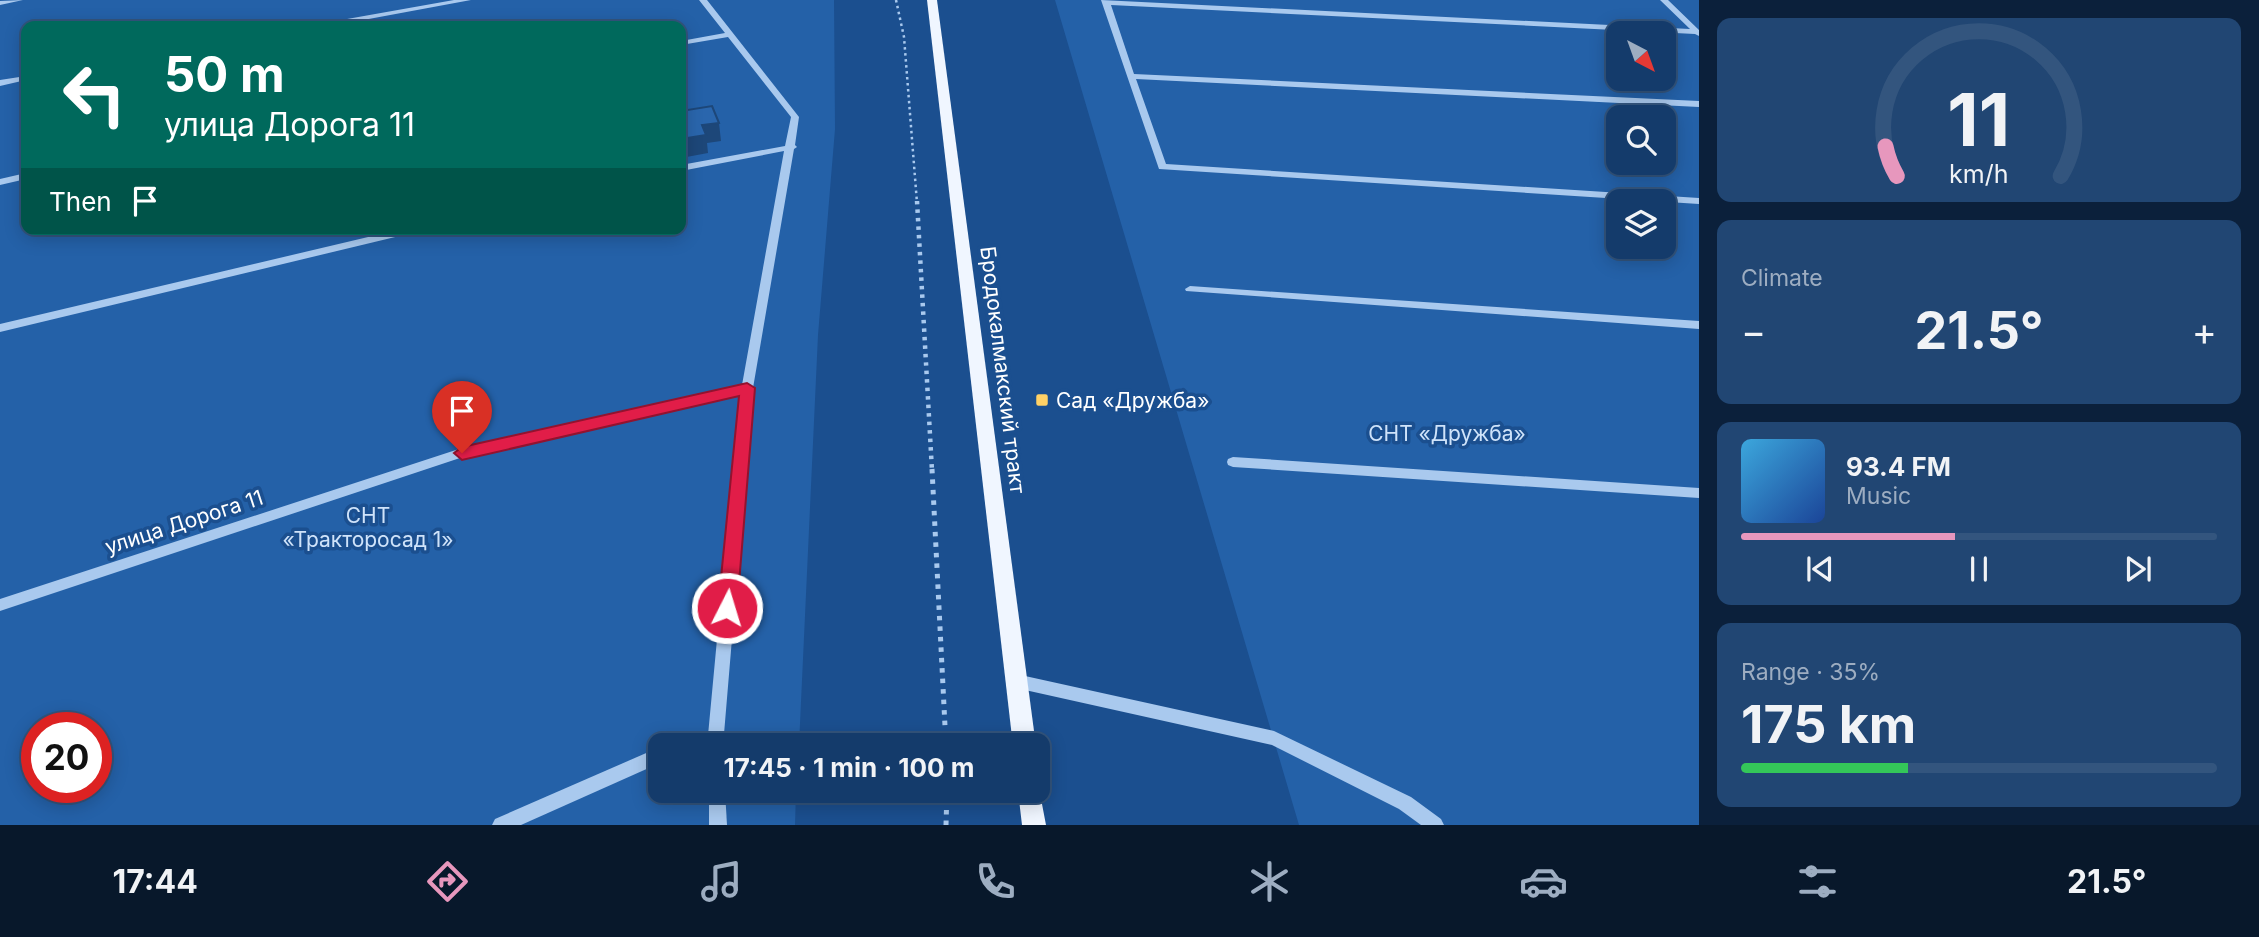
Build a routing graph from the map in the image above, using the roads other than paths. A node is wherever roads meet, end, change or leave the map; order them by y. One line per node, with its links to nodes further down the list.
1 (19, 0): 7 (street)
2 (467, 0): 8 (street)
3 (703, 0): 10 (street)
4 (932, 0): 29 (main road, Бродокалмакский тракт)
5 (1664, 0): 9 (lane)
6 (1105, 1): 9 (street); 12 (street)
7 (0, 3)
8 (347, 21)
9 (1698, 33)
10 (729, 34): 11 (street); 16 (street)
11 (686, 42)
12 (1133, 76): 15 (street); 20 (street)
13 (21, 79): 14 (street)
14 (0, 82)
15 (1699, 104)
16 (792, 147): 17 (street); 25 (street)
17 (686, 167)
18 (21, 177): 19 (street)
19 (0, 181)
20 (1699, 201)
21 (391, 235): 24 (street)
22 (1190, 289): 23 (street)
23 (1699, 325)
24 (0, 328)
25 (747, 388): 28 (street, улица Дорога 11); 30 (street)
26 (1233, 462): 27 (street)
27 (1699, 493)
28 (0, 605)
29 (1016, 681): 31 (main road, Бродокалмакский тракт); 38 (lane)
30 (716, 733)
31 (1023, 733)
32 (648, 760): 35 (street)
33 (717, 803): 36 (street)
34 (1031, 803): 37 (main road)
35 (501, 825)
36 (718, 825)
37 (1034, 825)
38 (1435, 825)

